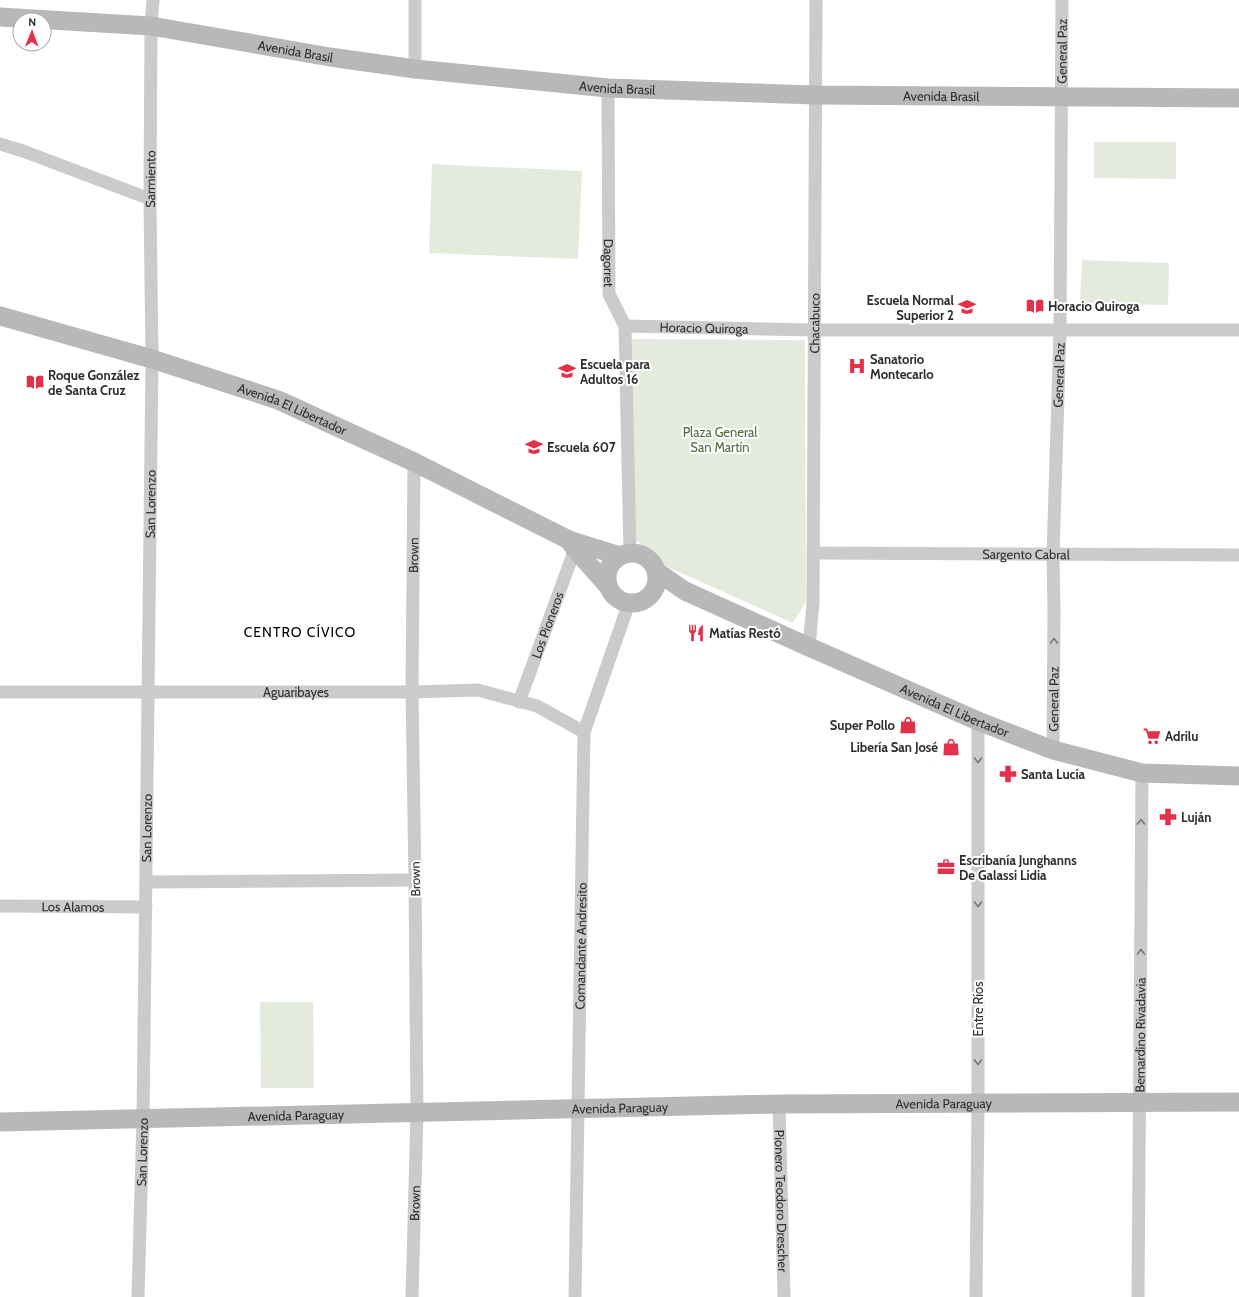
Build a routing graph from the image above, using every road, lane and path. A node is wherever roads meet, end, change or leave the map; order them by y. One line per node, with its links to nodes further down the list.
1 (153, 0): 6 (street, Sarmiento)
2 (415, 0): 7 (street)
3 (816, 0): 9 (street, Chacabuco)
4 (1062, 0): 10 (street, General Paz)
5 (0, 17): 6 (main road, Avenida Brasil)
6 (151, 26): 7 (main road, Avenida Brasil); 13 (street, Sarmiento)
7 (415, 69): 8 (main road, Avenida Brasil)
8 (608, 88): 9 (main road, Avenida Brasil); 15 (street, Dagorret)
9 (815, 95): 10 (main road, Avenida Brasil); 16 (street, Chacabuco)
10 (1060, 97): 11 (main road, Avenida Brasil); 18 (street, General Paz)
11 (1239, 98)
12 (0, 144): 13 (street)
13 (150, 199): 19 (street, Sarmiento)
14 (0, 316): 19 (main road, Avenida El Libertador)
15 (625, 326): 16 (street, Horacio Quiroga); 23 (street, Dagorret)
16 (814, 330): 18 (street, Horacio Quiroga); 22 (street, Chacabuco)
17 (1239, 330): 18 (street, Horacio Quiroga)
18 (1060, 331): 24 (street, General Paz)
19 (152, 359): 20 (main road, Avenida El Libertador); 33 (street, San Lorenzo)
20 (414, 462): 21 (main road, Avenida El Libertador); 34 (street, Brown)
21 (572, 545): 23 (main road, Avenida El Libertador); 27 (main road, Avenida El Libertador); 35 (street, Los Pioneros)
22 (813, 553): 24 (street, Sargento Cabral); 31 (street, Chacabuco)
23 (625, 555): 26 (main road); 27 (main road)
24 (1053, 555): 25 (street, Sargento Cabral); 38 (street, General Paz, one-way to 24)
25 (1239, 555)
26 (656, 571): 28 (main road, Avenida El Libertador); 29 (main road)
27 (608, 586): 30 (main road)
28 (685, 591): 29 (main road, Avenida El Libertador); 31 (main road, Avenida El Libertador)
29 (653, 592): 30 (main road)
30 (629, 603): 37 (street, Comandante Andresito)
31 (809, 647): 36 (main road, Avenida El Libertador)
32 (0, 692): 33 (street, Aguaribayes)
33 (148, 692): 34 (street, Aguaribayes); 42 (street, San Lorenzo)
34 (412, 692): 35 (street, Aguaribayes); 41 (street, Brown)
35 (519, 702): 37 (street, Aguaribayes)
36 (978, 720): 38 (main road, Avenida El Libertador); 46 (street, Entre Ríos, one-way to 46)
37 (584, 732): 49 (street, Comandante Andresito)
38 (1053, 750): 39 (main road, Avenida El Libertador)
39 (1142, 773): 40 (main road, Avenida El Libertador); 47 (street, Bernardino Rivadavia, one-way to 39)
40 (1239, 776)
41 (415, 880): 42 (street); 50 (street, Brown)
42 (147, 882): 44 (street, San Lorenzo)
43 (0, 906): 44 (street, Los Alamos)
44 (146, 907): 51 (street, San Lorenzo)
45 (1239, 1102): 47 (main road, Avenida Paraguay)
46 (978, 1103): 47 (main road, Avenida Paraguay); 48 (main road, Avenida Paraguay); 57 (street, Entre Ríos)
47 (1140, 1103): 58 (street, Bernardino Rivadavia)
48 (779, 1104): 49 (main road, Avenida Paraguay); 56 (street, Pionero Teodoro Drescher)
49 (578, 1108): 50 (main road, Avenida Paraguay); 55 (street, Comandante Andresito)
50 (416, 1113): 51 (main road, Avenida Paraguay); 54 (street, Brown)
51 (143, 1119): 52 (main road, Avenida Paraguay); 53 (street, San Lorenzo)
52 (0, 1122)
53 (138, 1297)
54 (412, 1297)
55 (575, 1297)
56 (784, 1297)
57 (976, 1297)
58 (1138, 1297)

